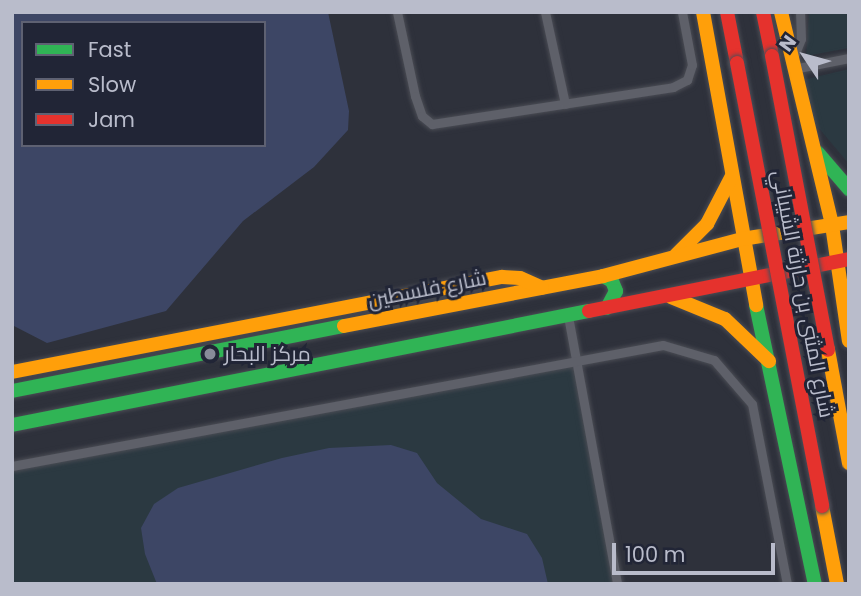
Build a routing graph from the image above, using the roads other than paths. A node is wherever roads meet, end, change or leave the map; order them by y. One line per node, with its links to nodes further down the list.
1 (397, 12): 11 (street)
2 (545, 12): 11 (street)
3 (682, 12): 11 (street)
4 (703, 12): 13 (main road)
5 (727, 12): 39 (main road, شارع المثنى بن حارثة الشيباني, bridge)
6 (763, 12): 34 (main road, شارع المثنى بن حارثة الشيباني, bridge)
7 (781, 12): 10 (main road)
8 (800, 12): 10 (street)
9 (849, 58): 10 (street)
10 (792, 66): 12 (main road)
11 (565, 104)
12 (813, 147): 14 (main road); 16 (main road)
13 (733, 174): 17 (main road); 19 (main road)
14 (849, 189)
15 (849, 222): 16 (main road, شارع فلسطين)
16 (831, 225): 17 (main road, شارع فلسطين); 18 (main road)
17 (742, 240): 19 (main road, شارع فلسطين); 21 (main road)
18 (843, 260): 21 (main road); 27 (main road)
19 (662, 261): 20 (main road, شارع فلسطين)
20 (603, 276): 22 (main road, شارع فلسطين); 24 (main road)
21 (751, 279): 23 (main road); 29 (main road)
22 (542, 288): 26 (main road); 28 (main road, شارع فلسطين)
23 (666, 296): 24 (main road); 29 (main road)
24 (607, 308): 25 (main road)
25 (568, 316): 30 (street); 33 (main road)
26 (248, 327): 28 (main road); 31 (main road)
27 (849, 341)
28 (220, 351): 32 (main road, شارع فلسطين)
29 (769, 361): 38 (main road)
30 (580, 363): 35 (street); 36 (street); 37 (street)
31 (12, 372)
32 (12, 391)
33 (12, 425)
34 (849, 463)
35 (12, 466)
36 (617, 584)
37 (787, 584)
38 (815, 584)
39 (838, 584)

